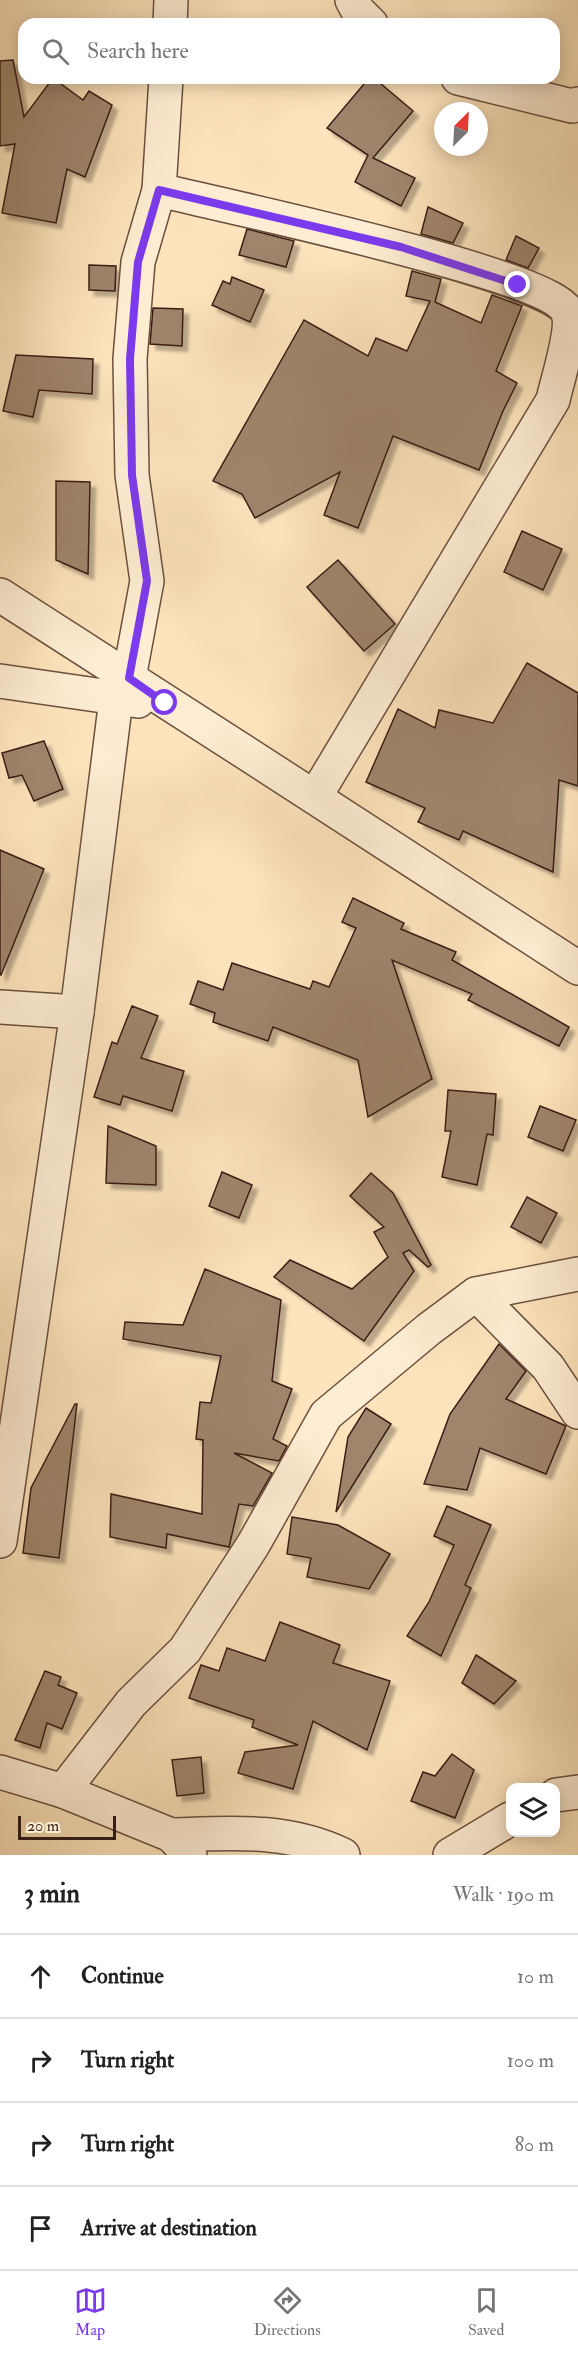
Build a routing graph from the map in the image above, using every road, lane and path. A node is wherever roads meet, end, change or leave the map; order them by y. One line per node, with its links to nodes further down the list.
1 (171, 0): 3 (street)
2 (352, 0): 4 (street)
3 (170, 18)
4 (365, 18)
5 (166, 84): 8 (street)
6 (482, 84): 7 (street)
7 (578, 104)
8 (159, 190): 9 (street); 12 (street)
9 (565, 400): 13 (street)
10 (0, 595): 12 (street)
11 (0, 681): 12 (street)
12 (123, 688): 13 (street); 16 (street)
13 (316, 795): 14 (street)
14 (578, 968)
15 (0, 1007): 16 (street)
16 (77, 1012): 20 (street)
17 (578, 1275): 18 (street)
18 (476, 1294): 19 (street); 22 (street)
19 (578, 1412)
20 (0, 1541)
21 (0, 1772): 22 (street)
22 (63, 1791): 26 (street)
23 (578, 1792): 24 (street)
24 (560, 1794)
25 (506, 1821): 28 (street)
26 (181, 1845): 27 (street)
27 (343, 1855)
28 (450, 1855)

